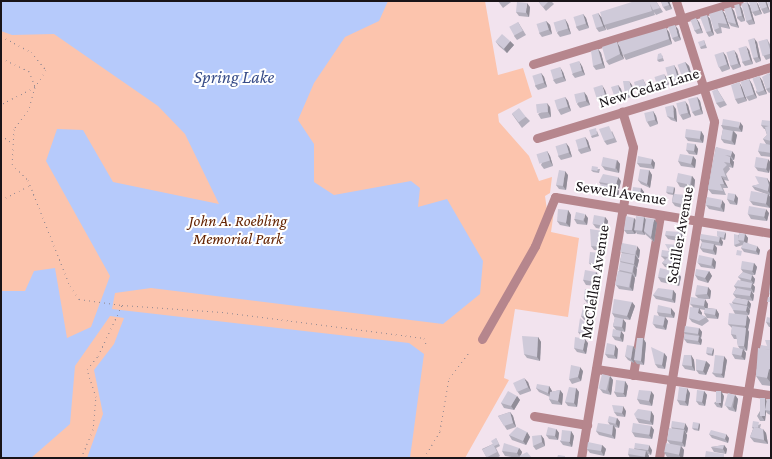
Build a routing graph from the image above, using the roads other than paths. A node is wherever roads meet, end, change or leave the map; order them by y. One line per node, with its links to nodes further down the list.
1 (676, 1): 3 (street, Schiller Avenue)
2 (739, 1): 3 (street)
3 (682, 20): 4 (street); 6 (street, Schiller Avenue)
4 (533, 64)
5 (771, 67): 6 (street, New Cedar Lane)
6 (703, 87): 7 (street, New Cedar Lane); 11 (street, Schiller Avenue)
7 (622, 112): 8 (street, New Cedar Lane); 9 (street, McClellan Avenue)
8 (537, 138)
9 (622, 209): 10 (street, Sewell Avenue); 14 (street, Sewell Avenue); 15 (street, McClellan Avenue)
10 (660, 215): 11 (street, Sewell Avenue); 16 (street)
11 (698, 221): 12 (street, Sewell Avenue); 17 (street, Schiller Avenue)
12 (771, 233)
13 (771, 253): 18 (street)
14 (482, 339)
15 (596, 369): 16 (street); 21 (street, McClellan Avenue)
16 (633, 375): 17 (street)
17 (671, 382): 18 (street); 23 (street, Schiller Avenue)
18 (748, 391): 19 (street); 24 (street)
19 (771, 395)
20 (534, 416): 21 (street)
21 (587, 424): 22 (street, McClellan Avenue)
22 (581, 458)
23 (659, 458)
24 (737, 458)

